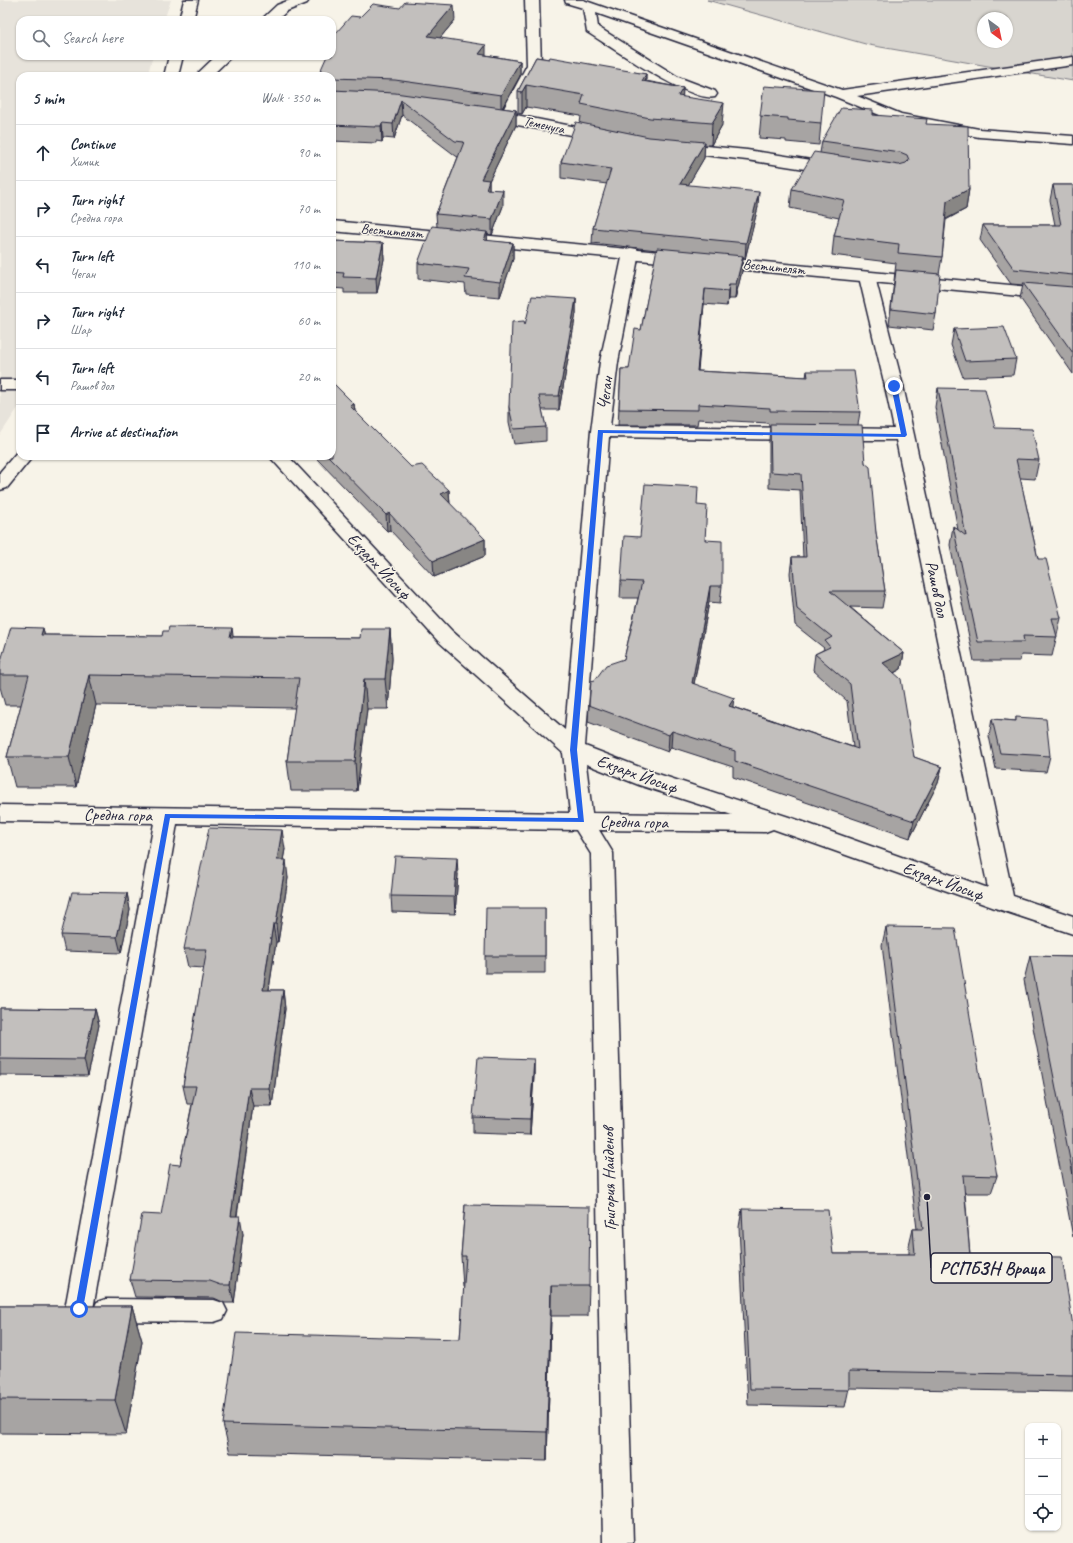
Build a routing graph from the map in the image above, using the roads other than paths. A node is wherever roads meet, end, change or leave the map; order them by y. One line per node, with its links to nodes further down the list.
1 (191, 0): 6 (street)
2 (302, 0): 7 (street)
3 (532, 0): 16 (street)
4 (571, 0): 5 (lane)
5 (590, 7): 13 (lane); 14 (lane)
6 (187, 16)
7 (273, 16)
8 (175, 60): 11 (street)
9 (220, 60): 12 (street)
10 (1073, 60): 14 (lane)
11 (172, 72)
12 (207, 72)
13 (710, 94)
14 (841, 94): 18 (lane)
15 (470, 112): 16 (street, Теменуга)
16 (507, 117): 17 (street, Теменуга)
17 (619, 140)
18 (1073, 140)
19 (657, 147): 20 (street)
20 (850, 171)
21 (336, 226): 22 (street, Вестителят)
22 (631, 253): 23 (street, Вестителят); 27 (street, Чеган)
23 (867, 277): 24 (street, Вестителят); 28 (street, Рашов дол)
24 (1073, 296)
25 (0, 385): 26 (lane)
26 (16, 385)
27 (600, 431): 28 (street); 32 (street, Чеган)
28 (905, 435): 37 (street, Рашов дол)
29 (21, 460): 31 (street)
30 (282, 460): 32 (street, Екзарх Йосиф)
31 (0, 484)
32 (574, 750): 35 (street, Чеган); 36 (street, Екзарх Йосиф)
33 (0, 813): 34 (street, Средна гора)
34 (167, 816): 35 (street, Средна гора); 39 (street)
35 (582, 821): 36 (street, Средна гора); 41 (street, Григория Найденов)
36 (787, 825): 37 (street, Екзарх Йосиф)
37 (1004, 902): 38 (street, Екзарх Йосиф)
38 (1073, 925)
39 (67, 1309): 40 (lane)
40 (214, 1311)
41 (618, 1543)

